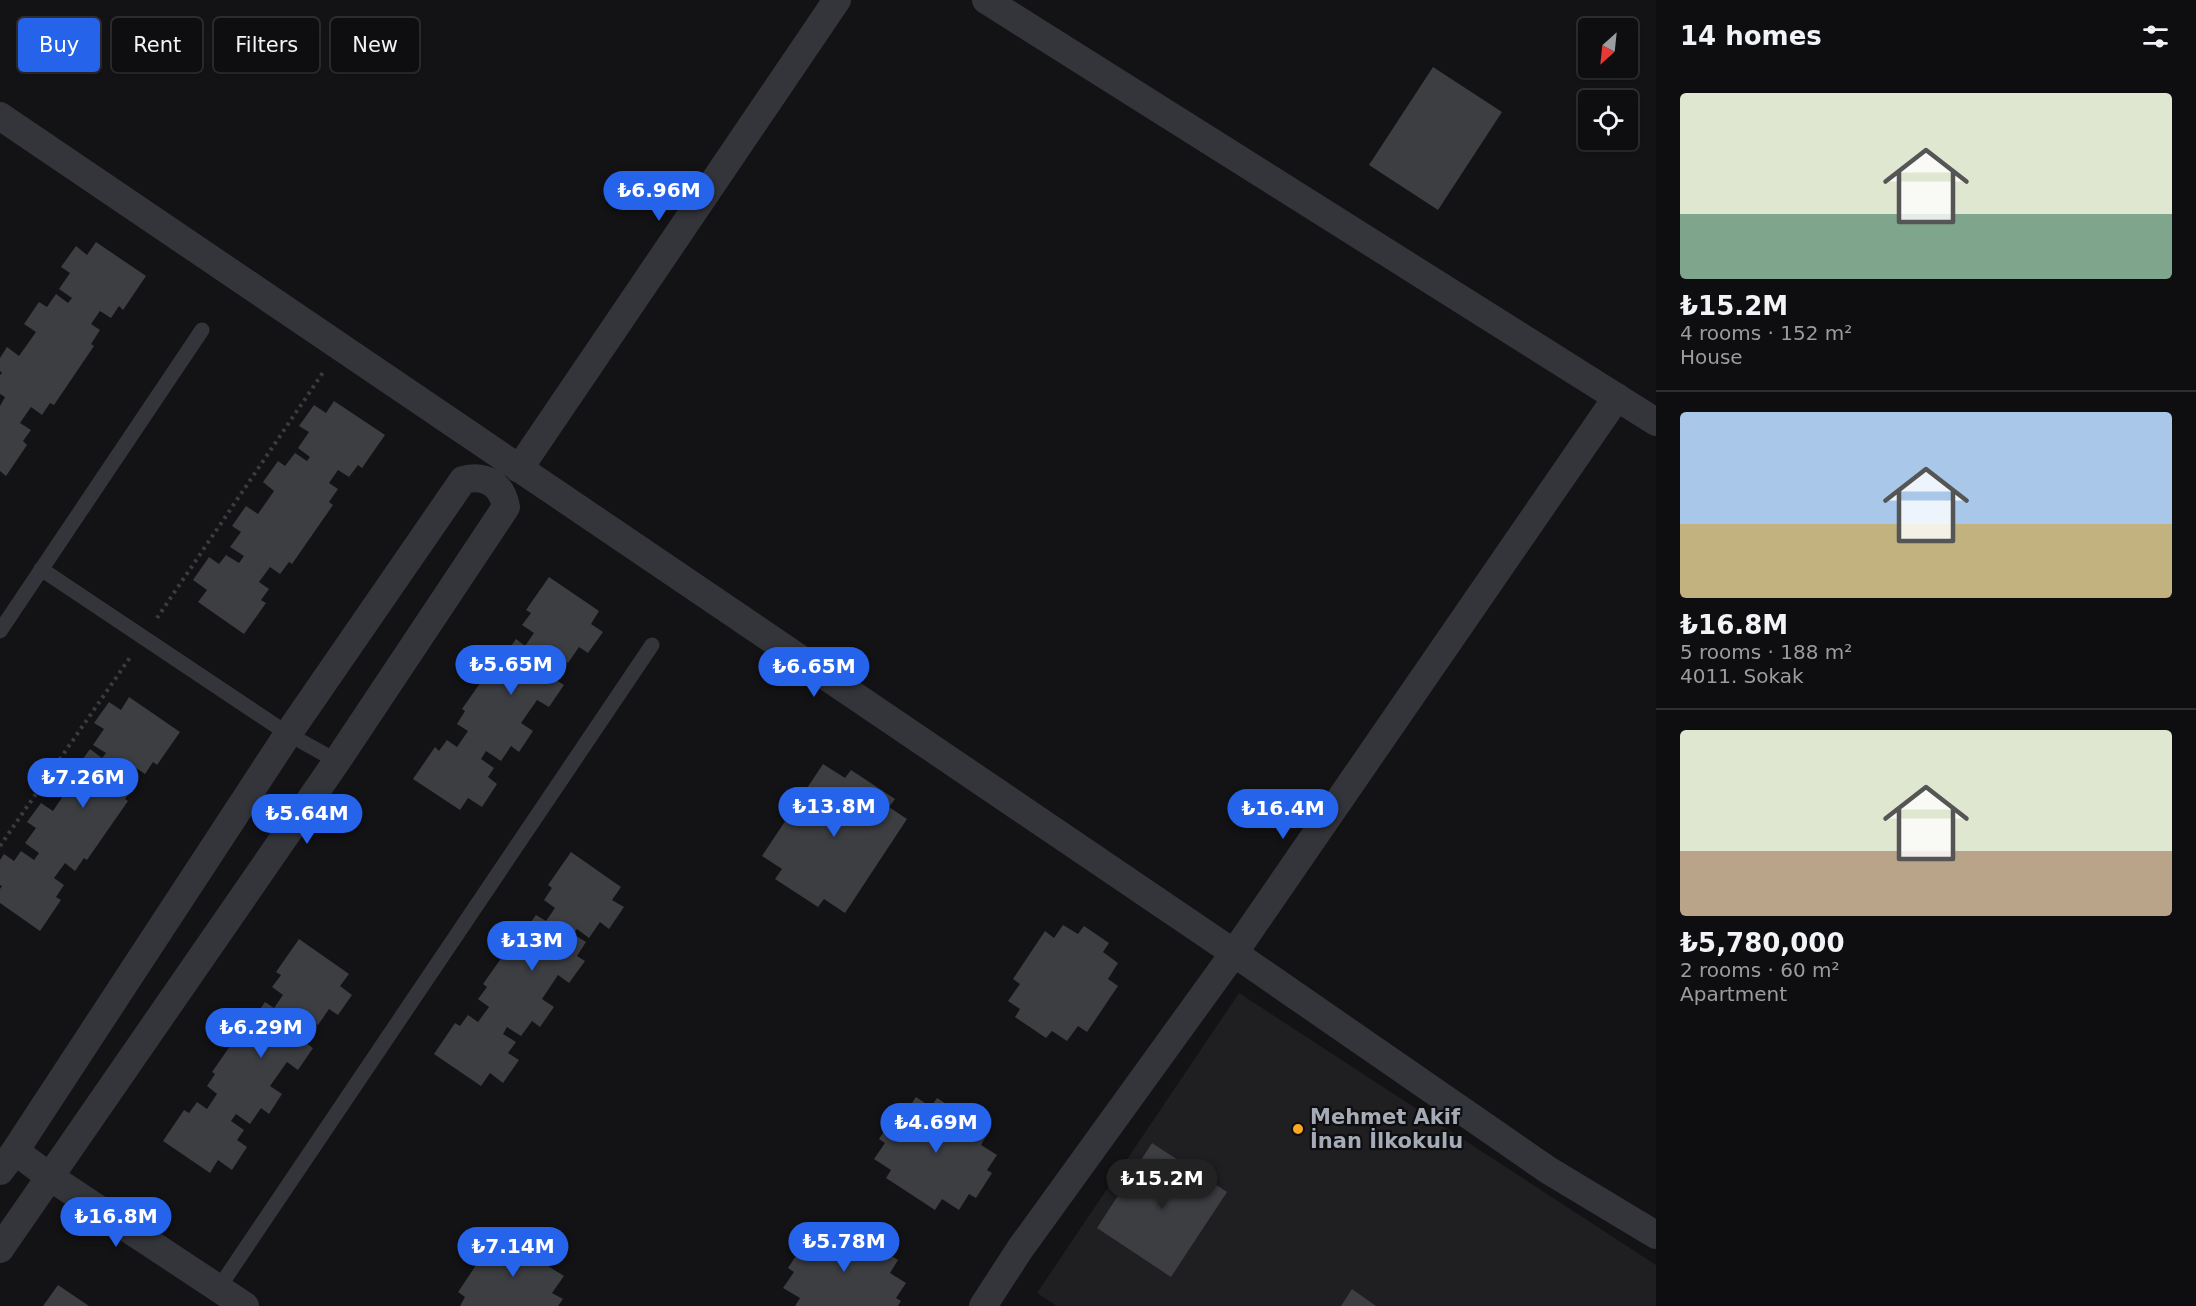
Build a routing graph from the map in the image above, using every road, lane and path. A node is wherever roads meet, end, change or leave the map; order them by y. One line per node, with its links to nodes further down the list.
1 (837, 0): 8 (street)
2 (986, 0): 6 (street)
3 (0, 116): 5 (street)
4 (202, 330): 9 (lane)
5 (340, 348): 8 (street); 11 (path)
6 (1617, 397): 7 (street); 16 (street)
7 (1656, 422)
8 (519, 469): 16 (street)
9 (41, 569): 10 (lane); 11 (lane)
10 (0, 631)
11 (143, 638): 13 (lane); 15 (path)
12 (652, 645): 21 (lane)
13 (288, 734): 14 (lane); 14 (street); 17 (street)
14 (336, 761): 18 (street)
15 (0, 846)
16 (1234, 953): 19 (street); 23 (street)
17 (8, 1161): 18 (street)
18 (50, 1177): 20 (street); 21 (street)
19 (1656, 1235)
20 (0, 1249)
21 (218, 1288): 22 (street)
22 (245, 1306)
23 (983, 1306)

